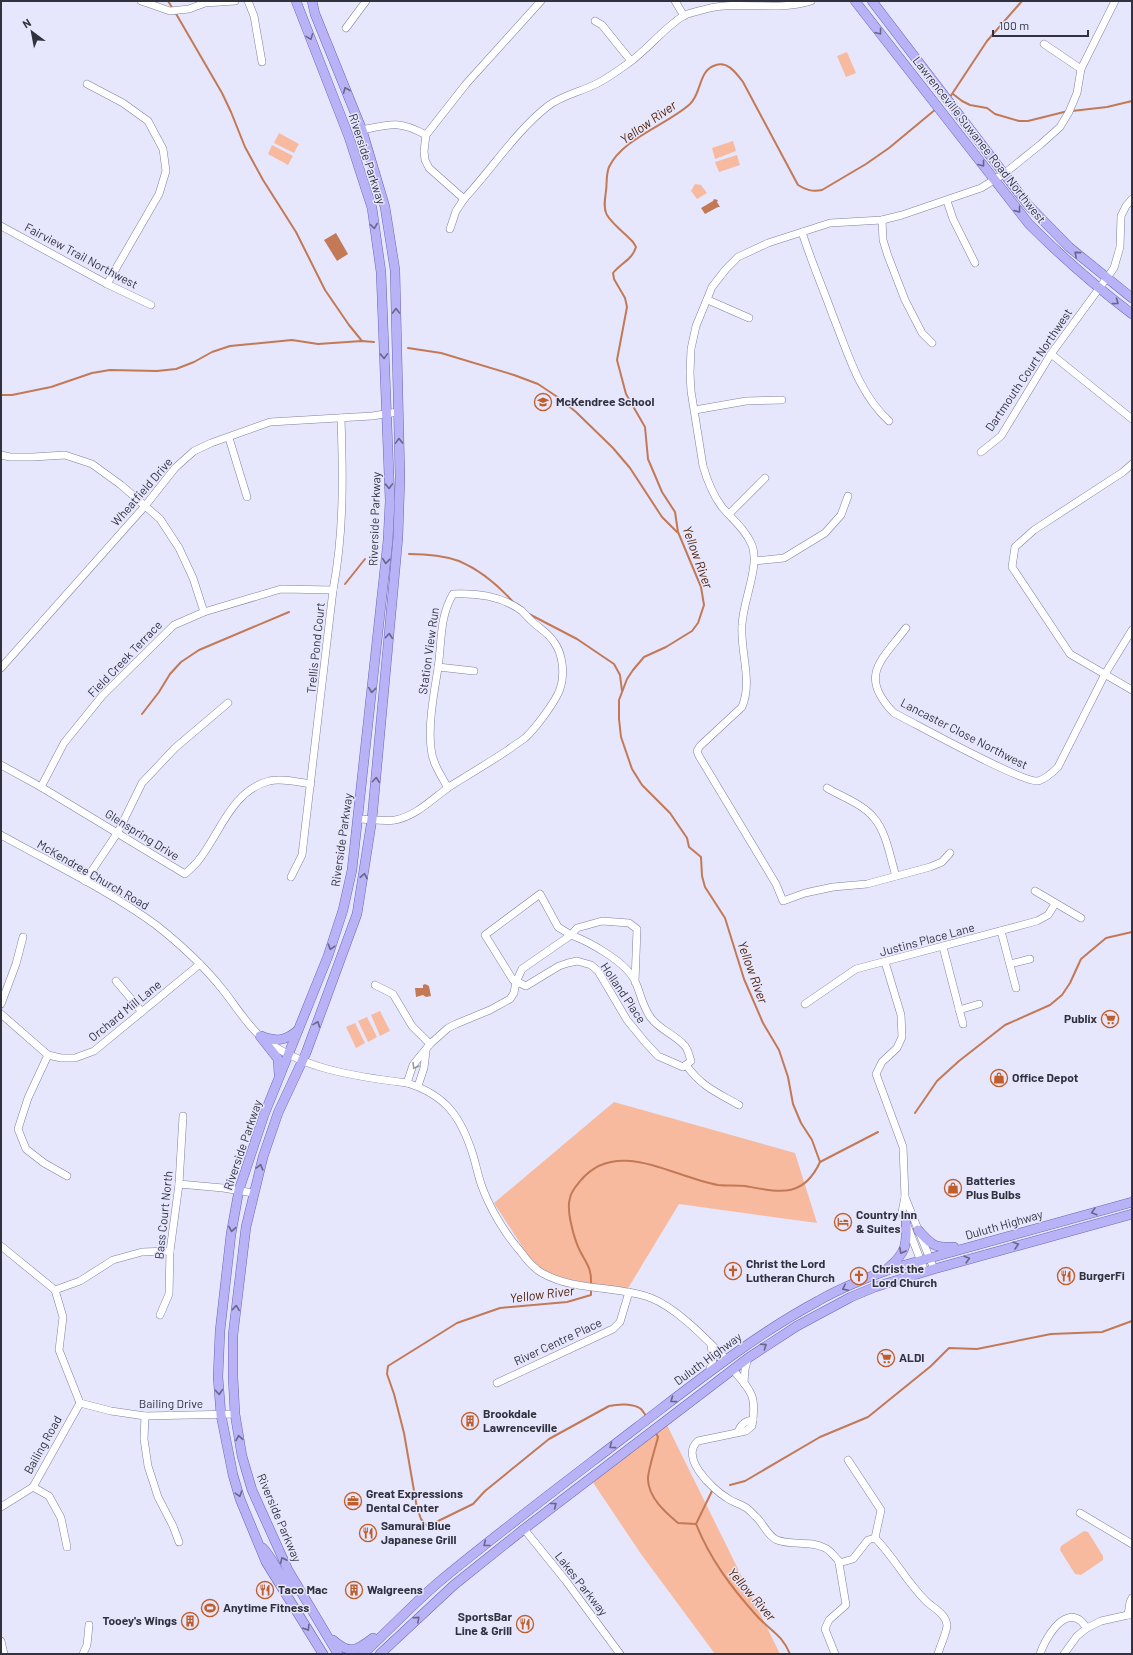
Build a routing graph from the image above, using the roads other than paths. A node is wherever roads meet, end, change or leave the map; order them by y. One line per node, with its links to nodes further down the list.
1 (141, 1): 13 (street)
2 (235, 1): 13 (street)
3 (248, 1): 20 (street)
4 (296, 1): 48 (main road, Riverside Parkway, one-way to 48)
5 (312, 1): 23 (main road, Riverside Parkway, one-way to 5)
6 (366, 1): 17 (street)
7 (541, 1): 24 (street)
8 (675, 1): 15 (street)
9 (811, 1): 14 (street)
10 (855, 1): 26 (main road, Lawrenceville Suwanee Road Northwest, one-way to 26)
11 (872, 1): 25 (main road, Lawrenceville Suwanee Road Northwest)
12 (1115, 1): 21 (street)
13 (204, 2)
14 (756, 3): 15 (street)
15 (684, 16): 19 (street)
16 (595, 21): 19 (street)
17 (346, 28)
18 (1044, 44): 21 (street)
19 (631, 61): 27 (street)
20 (262, 62)
21 (1080, 69): 25 (street)
22 (87, 84): 36 (street)
23 (362, 130): 24 (street); 47 (main road, Riverside Parkway, one-way to 23)
24 (426, 135): 27 (street)
25 (1005, 173): 26 (street); 35 (main road, Lawrenceville Suwanee Road Northwest, one-way to 25)
26 (994, 180): 29 (street); 37 (main road, Lawrenceville Suwanee Road Northwest, one-way to 37)
27 (464, 199): 32 (street)
28 (1132, 199): 35 (street, Dartmouth Court Northwest)
29 (947, 201): 30 (street); 34 (street)
30 (882, 220): 33 (street); 43 (street)
31 (1, 226): 36 (street, Fairview Trail Northwest)
32 (450, 229)
33 (802, 232): 39 (street); 51 (street)
34 (975, 263)
35 (1107, 278): 37 (street, Dartmouth Court Northwest); 38 (main road, Lawrenceville Suwanee Road Northwest)
36 (107, 284): 40 (street, Fairview Trail Northwest)
37 (1099, 289): 41 (main road, Lawrenceville Suwanee Road Northwest, one-way to 41); 44 (street, Dartmouth Court Northwest)
38 (1132, 298)
39 (708, 300): 42 (street); 46 (street)
40 (151, 306)
41 (1132, 314)
42 (749, 318)
43 (932, 343)
44 (1051, 354): 50 (street); 53 (street, Dartmouth Court Northwest)
45 (782, 400): 46 (street)
46 (695, 410): 60 (street)
47 (398, 412): 48 (street, Wheatfield Drive); 78 (main road, Riverside Parkway, one-way to 47)
48 (386, 414): 49 (street, Wheatfield Drive); 77 (main road, Riverside Parkway, one-way to 77)
49 (341, 418): 52 (street, Wheatfield Drive); 62 (street, Trellis Pond Court)
50 (1132, 419)
51 (889, 421)
52 (229, 438): 58 (street); 59 (street, Wheatfield Drive)
53 (981, 452)
54 (1, 456): 59 (street)
55 (1132, 464): 69 (street)
56 (765, 478): 60 (street)
57 (848, 496): 61 (street)
58 (247, 497)
59 (145, 506): 63 (street); 67 (street, Wheatfield Drive)
60 (730, 514): 61 (street)
61 (755, 561): 82 (street)
62 (333, 590): 63 (street, Field Creek Terrace); 73 (street, Trellis Pond Court)
63 (204, 612): 74 (street, Field Creek Terrace)
64 (906, 628): 69 (street, Lancaster Close Northwest)
65 (1132, 630): 69 (street, Lancaster Close Northwest)
66 (438, 667): 68 (street); 75 (street, Station View Run); 75 (street, Station View Run)
67 (1, 668)
68 (474, 671)
69 (1104, 674): 70 (street)
70 (1132, 690)
71 (228, 703): 79 (street)
72 (1, 765): 74 (street, Glenspring Drive)
73 (311, 784): 79 (street, Glenspring Drive); 83 (street, Trellis Pond Court)
74 (41, 787): 79 (street, Glenspring Drive)
75 (448, 788): 78 (street, Station View Run)
76 (827, 788): 82 (street)
77 (359, 818): 78 (street, Station View Run); 108 (main road, Riverside Parkway, one-way to 108)
78 (372, 819): 114 (main road, Riverside Parkway, one-way to 78)
79 (118, 832): 84 (street)
80 (1, 835): 84 (street, McKendree Church Road)
81 (950, 853): 82 (street)
82 (896, 876)
83 (291, 877)
84 (85, 881): 94 (street, McKendree Church Road)
85 (1035, 891): 86 (street)
86 (1056, 904): 87 (street); 88 (street, Justins Place Lane)
87 (1080, 918)
88 (1001, 931): 91 (street, Justins Place Lane); 95 (street)
89 (571, 935): 97 (street); 97 (street); 98 (street); 98 (street)
90 (23, 937): 101 (street)
91 (942, 947): 93 (street, Justins Place Lane); 104 (street)
92 (1030, 959): 95 (street)
93 (885, 962): 102 (street, Justins Place Lane); 125 (street)
94 (200, 964): 105 (street, Orchard Mill Lane); 109 (street, McKendree Church Road)
95 (1010, 964): 100 (street)
96 (116, 981): 105 (street)
97 (516, 982): 110 (street); 115 (street, Holland Place)
98 (635, 982): 115 (street)
99 (375, 985): 110 (street)
100 (1016, 988)
101 (1, 1004)
102 (805, 1004)
103 (979, 1004): 104 (street)
104 (959, 1010): 107 (street)
105 (142, 1012): 113 (street, Orchard Mill Lane)
106 (1, 1014): 113 (street)
107 (963, 1024)
108 (299, 1029): 109 (main road); 112 (main road, Riverside Parkway)
109 (260, 1036): 112 (street, McKendree Church Road); 116 (main road)
110 (430, 1044): 111 (street)
111 (426, 1051): 117 (street, one-way to 117); 118 (street)
112 (289, 1054): 114 (street, McKendree Church Road); 116 (main road, Riverside Parkway)
113 (48, 1055): 121 (street)
114 (302, 1060): 117 (street, McKendree Church Road); 124 (main road, Riverside Parkway, one-way to 114)
115 (686, 1064): 119 (street)
116 (279, 1080): 123 (main road, Riverside Parkway)
117 (407, 1083): 118 (street, McKendree Church Road)
118 (418, 1086): 137 (street, McKendree Church Road)
119 (739, 1105)
120 (183, 1116): 122 (street, Bass Court North)
121 (67, 1176)
122 (179, 1184): 123 (street); 132 (street, Bass Court North)
123 (239, 1190): 124 (street); 150 (main road, Riverside Parkway, one-way to 150)
124 (253, 1193): 149 (main road, Riverside Parkway, one-way to 124)
125 (905, 1197): 128 (street); 129 (street)
126 (1132, 1202): 131 (main road, Duluth Highway, one-way to 131)
127 (1132, 1214): 134 (main road, Duluth Highway, one-way to 127)
128 (906, 1223): 133 (street); 135 (main road, one-way to 135)
129 (918, 1230): 131 (main road); 133 (street)
130 (1, 1246): 136 (street)
131 (970, 1247): 133 (main road, Duluth Highway)
132 (170, 1251): 136 (street); 138 (street, Bass Court North)
133 (925, 1259): 134 (street); 135 (main road, Duluth Highway)
134 (929, 1270): 141 (main road, Duluth Highway, one-way to 134)
135 (882, 1272): 139 (main road, Duluth Highway, one-way to 139)
136 (56, 1290): 147 (street)
137 (629, 1292): 140 (street, McKendree Church Road); 145 (street, River Centre Place)
138 (160, 1316)
139 (776, 1326): 142 (main road, Duluth Highway); 143 (main road)
140 (711, 1345): 142 (street, McKendree Church Road); 144 (street)
141 (748, 1358): 143 (main road, Duluth Highway); 146 (street)
142 (726, 1359): 144 (main road, Duluth Highway); 148 (main road)
143 (733, 1370): 146 (street); 148 (main road, Duluth Highway)
144 (709, 1372): 165 (main road, Duluth Highway, one-way to 165)
145 (497, 1383)
146 (744, 1383): 162 (street)
147 (80, 1403): 151 (street, Bailing Drive); 153 (street, Bailing Road)
148 (682, 1408): 156 (main road, Duluth Highway, one-way to 148)
149 (235, 1414): 150 (street, Bailing Drive); 163 (main road, Riverside Parkway, one-way to 149)
150 (222, 1415): 151 (street, Bailing Drive); 159 (main road, Riverside Parkway, one-way to 159)
151 (145, 1416): 158 (street)
152 (848, 1460): 157 (street)
153 (33, 1487): 154 (street, Bailing Road); 161 (street)
154 (1, 1507)
155 (1080, 1514): 160 (street)
156 (524, 1529): 178 (main road, Duluth Highway, one-way to 156); 179 (street, Lakes Parkway)
157 (875, 1538): 162 (street); 181 (street)
158 (179, 1542)
159 (257, 1542): 163 (main road); 171 (main road, Riverside Parkway, one-way to 171)
160 (1132, 1544)
161 (67, 1547)
162 (839, 1561): 180 (street)
163 (297, 1585): 169 (main road, Riverside Parkway)
164 (1132, 1598): 166 (street)
165 (403, 1615): 169 (main road); 177 (main road, Duluth Highway)
166 (1130, 1615): 168 (street)
167 (89, 1625): 173 (street)
168 (1087, 1628): 182 (street); 183 (street)
169 (324, 1632): 176 (main road, Riverside Parkway)
170 (1, 1640): 172 (street)
171 (316, 1644): 174 (main road); 175 (main road, Riverside Parkway)
172 (4, 1654)
173 (83, 1654)
174 (320, 1654)
175 (323, 1654)
176 (338, 1654)
177 (363, 1654)
178 (380, 1654)
179 (620, 1654)
180 (835, 1654)
181 (938, 1654)
182 (1040, 1654)
183 (1064, 1654)

